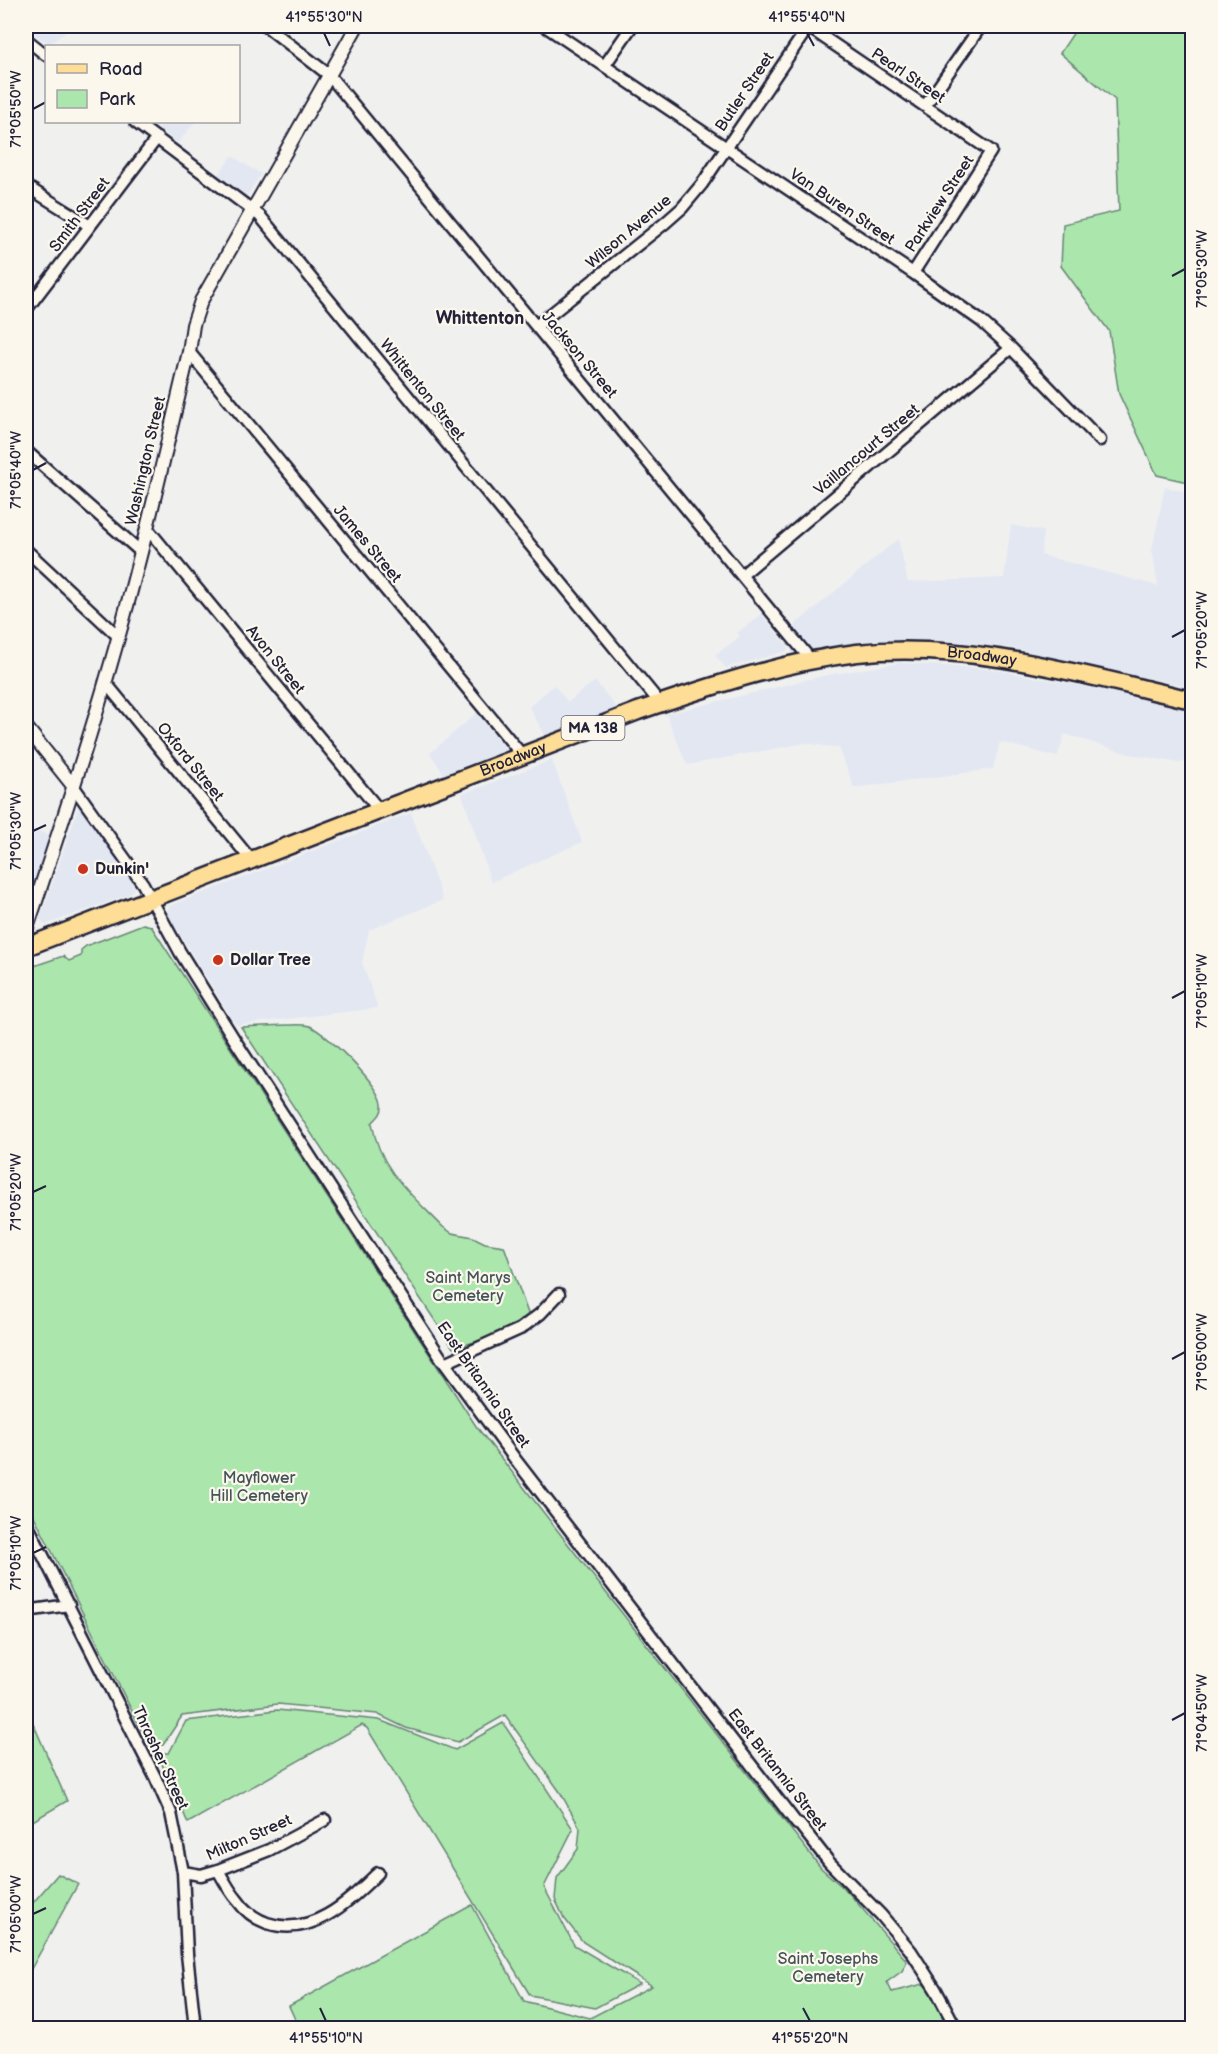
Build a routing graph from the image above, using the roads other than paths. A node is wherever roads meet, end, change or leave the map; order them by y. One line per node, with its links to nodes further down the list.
1 (266, 26): 10 (street, Jackson Street)
2 (357, 26): 10 (street, Washington Street)
3 (545, 26): 9 (street, Van Buren Street)
4 (632, 26): 9 (street)
5 (808, 26): 11 (street, Pearl Street); 14 (street, Butler Street)
6 (981, 26): 11 (street)
7 (26, 39): 8 (street)
8 (45, 54)
9 (605, 65): 14 (street, Van Buren Street)
10 (329, 75): 17 (street, Washington Street); 21 (street, Jackson Street)
11 (925, 106): 15 (street, Pearl Street)
12 (136, 123): 13 (street, Whittenton Street)
13 (157, 138): 17 (street, Whittenton Street); 18 (street, Smith Street)
14 (726, 147): 19 (street, Van Buren Street); 21 (street, Wilson Avenue)
15 (992, 151): 19 (street, Parkview Street)
16 (26, 186): 18 (street)
17 (252, 210): 23 (street, Washington Street); 34 (street, Whittenton Street)
18 (90, 226): 20 (street, Smith Street)
19 (913, 273): 22 (street, Van Buren Street)
20 (26, 310)
21 (536, 326): 29 (street, Jackson Street)
22 (1011, 348): 24 (street, Van Buren Street); 29 (street, Vaillancourt Street)
23 (189, 352): 26 (street, Washington Street); 36 (street, James Street)
24 (1100, 440)
25 (26, 451): 28 (street)
26 (147, 528): 28 (street, Washington Street); 38 (street, Avon Street)
27 (26, 550): 30 (street)
28 (141, 552): 30 (street, Washington Street)
29 (742, 575): 31 (street, Jackson Street)
30 (118, 636): 32 (street, Washington Street)
31 (812, 660): 33 (main road, Broadway / MA 138); 34 (main road, Broadway / MA 138)
32 (105, 682): 37 (street, Washington Street); 39 (street, Oxford Street)
33 (1192, 700)
34 (660, 703): 36 (main road, Broadway / MA 138)
35 (26, 727): 37 (street, East Britannia Street)
36 (522, 755): 38 (main road, Broadway / MA 138)
37 (74, 787): 40 (street, East Britannia Street); 41 (street, Washington Street)
38 (380, 811): 39 (main road, Broadway / MA 138)
39 (252, 861): 40 (main road, Broadway / MA 138)
40 (151, 900): 42 (main road, Broadway / MA 138); 44 (street, East Britannia Street)
41 (26, 931)
42 (26, 947)
43 (559, 1294): 44 (street)
44 (446, 1363): 53 (street, East Britannia Street)
45 (26, 1522): 46 (street, Thrasher Street)
46 (69, 1605): 47 (street); 50 (street, Thrasher Street)
47 (26, 1611)
48 (325, 1820): 49 (street, Milton Street)
49 (218, 1870): 50 (street, Milton Street); 51 (street)
50 (183, 1872): 52 (street, Thrasher Street)
51 (378, 1873)
52 (195, 2028)
53 (956, 2028)

